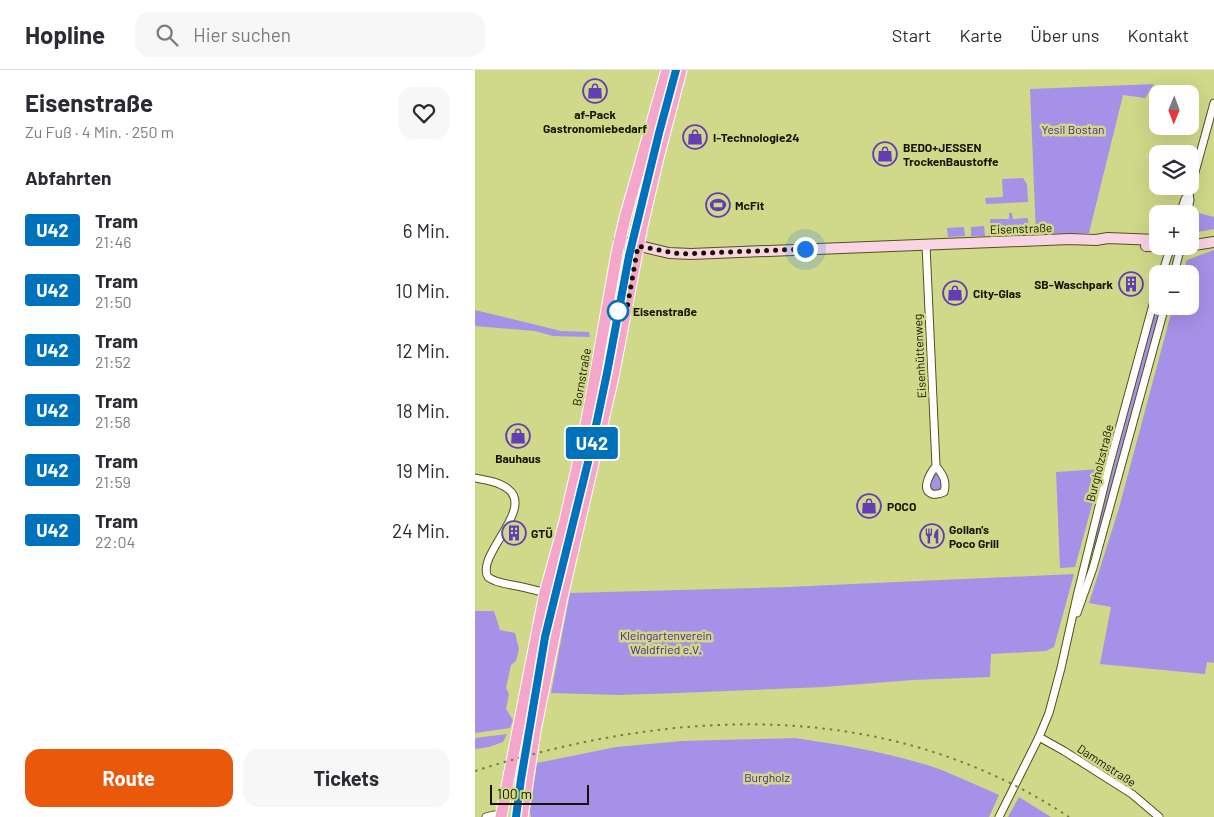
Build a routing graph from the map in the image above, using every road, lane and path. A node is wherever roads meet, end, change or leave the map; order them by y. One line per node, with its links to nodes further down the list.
1 (667, 70): 9 (main road, Bornstraße)
2 (681, 70): 13 (main road)
3 (1214, 104): 4 (street)
4 (1199, 158)
5 (1214, 235): 6 (street)
6 (1199, 238)
7 (1096, 240): 8 (street, Eisenstraße); 12 (street, Eisenstraße); 14 (street, Eisenstraße)
8 (1149, 240)
9 (619, 241): 13 (street, Eisenstraße); 19 (main road, Bornstraße)
10 (1214, 242): 11 (street, Eisenstraße)
11 (1199, 244)
12 (926, 245): 13 (street, Eisenstraße); 17 (street, Eisenhüttenweg)
13 (638, 246): 20 (main road)
14 (1149, 246)
15 (1150, 315): 21 (street, Burgholzstraße)
16 (1163, 315): 21 (street, Burgholzstraße)
17 (935, 466)
18 (475, 478): 19 (street)
19 (545, 593): 20 (street); 23 (main road, Bornstraße)
20 (562, 597): 25 (main road)
21 (1080, 597): 22 (street, Burgholzstraße)
22 (1039, 737): 26 (street, Burgholzstraße); 27 (street, Dammstraße)
23 (501, 816): 24 (street)
24 (486, 817)
25 (522, 817)
26 (999, 817)
27 (1159, 817)

